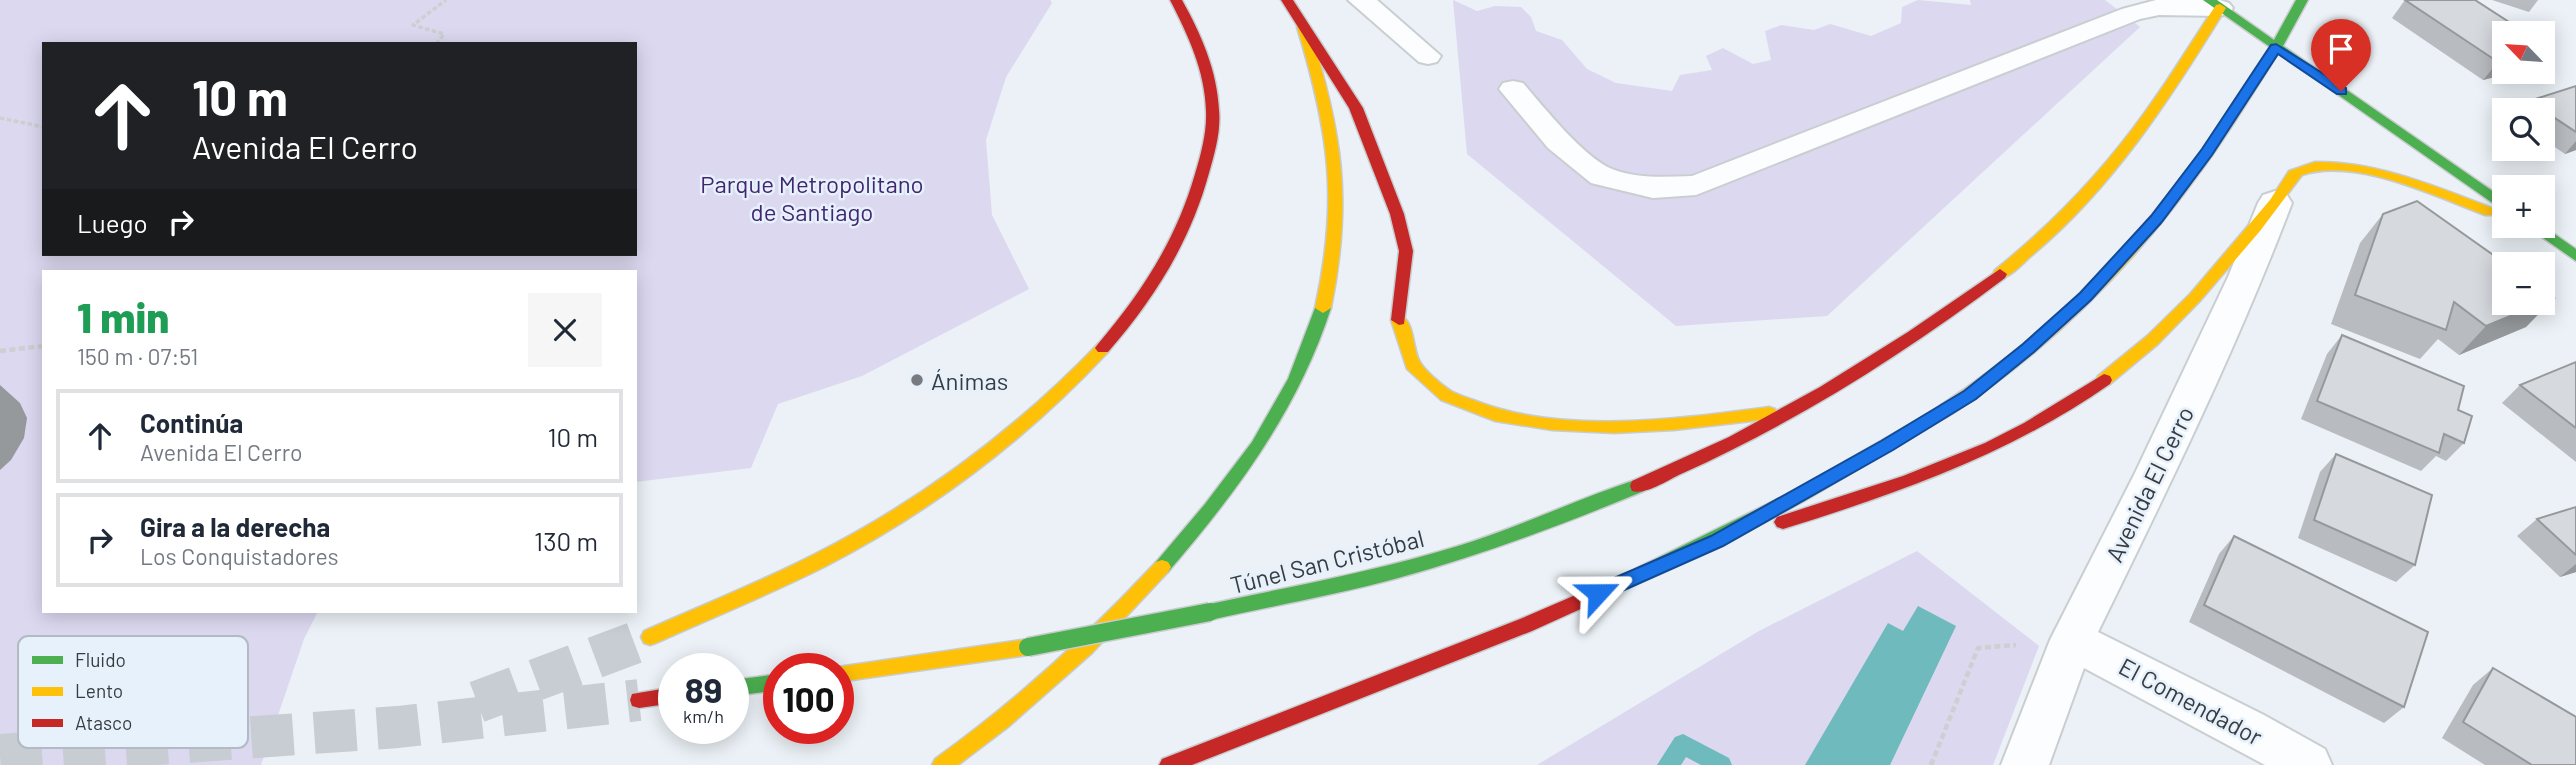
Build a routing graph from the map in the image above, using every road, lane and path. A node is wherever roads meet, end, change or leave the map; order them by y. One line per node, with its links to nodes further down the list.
1 (446, 0): 8 (path)
2 (1176, 0): 23 (main road)
3 (1287, 0): 7 (main road)
4 (1361, 0): 10 (lane)
5 (2302, 0): 9 (main road)
6 (2218, 3): 9 (main road); 11 (lane); 21 (main road)
7 (1303, 27): 21 (main road); 28 (main road)
8 (438, 42)
9 (2276, 47): 14 (main road); 22 (main road)
10 (1428, 56)
11 (1513, 89)
12 (0, 118): 13 (path)
13 (42, 127)
14 (2492, 198)
15 (2275, 203): 16 (main road); 22 (main road); 24 (street, Avenida El Cerro)
16 (2492, 214)
17 (2551, 238): 18 (main road)
18 (2576, 256)
19 (42, 346): 20 (path)
20 (0, 351)
21 (1802, 407): 25 (main road, Túnel San Cristóbal, bridge)
22 (1717, 541): 29 (main road)
23 (650, 637)
24 (2072, 640): 30 (path); 31 (street, Avenida El Cerro); 32 (street, El Comendador)
25 (854, 672)
26 (658, 697): 27 (main road)
27 (639, 700)
28 (942, 765)
29 (1169, 765)
30 (1931, 765)
31 (2025, 765)
32 (2308, 765)

